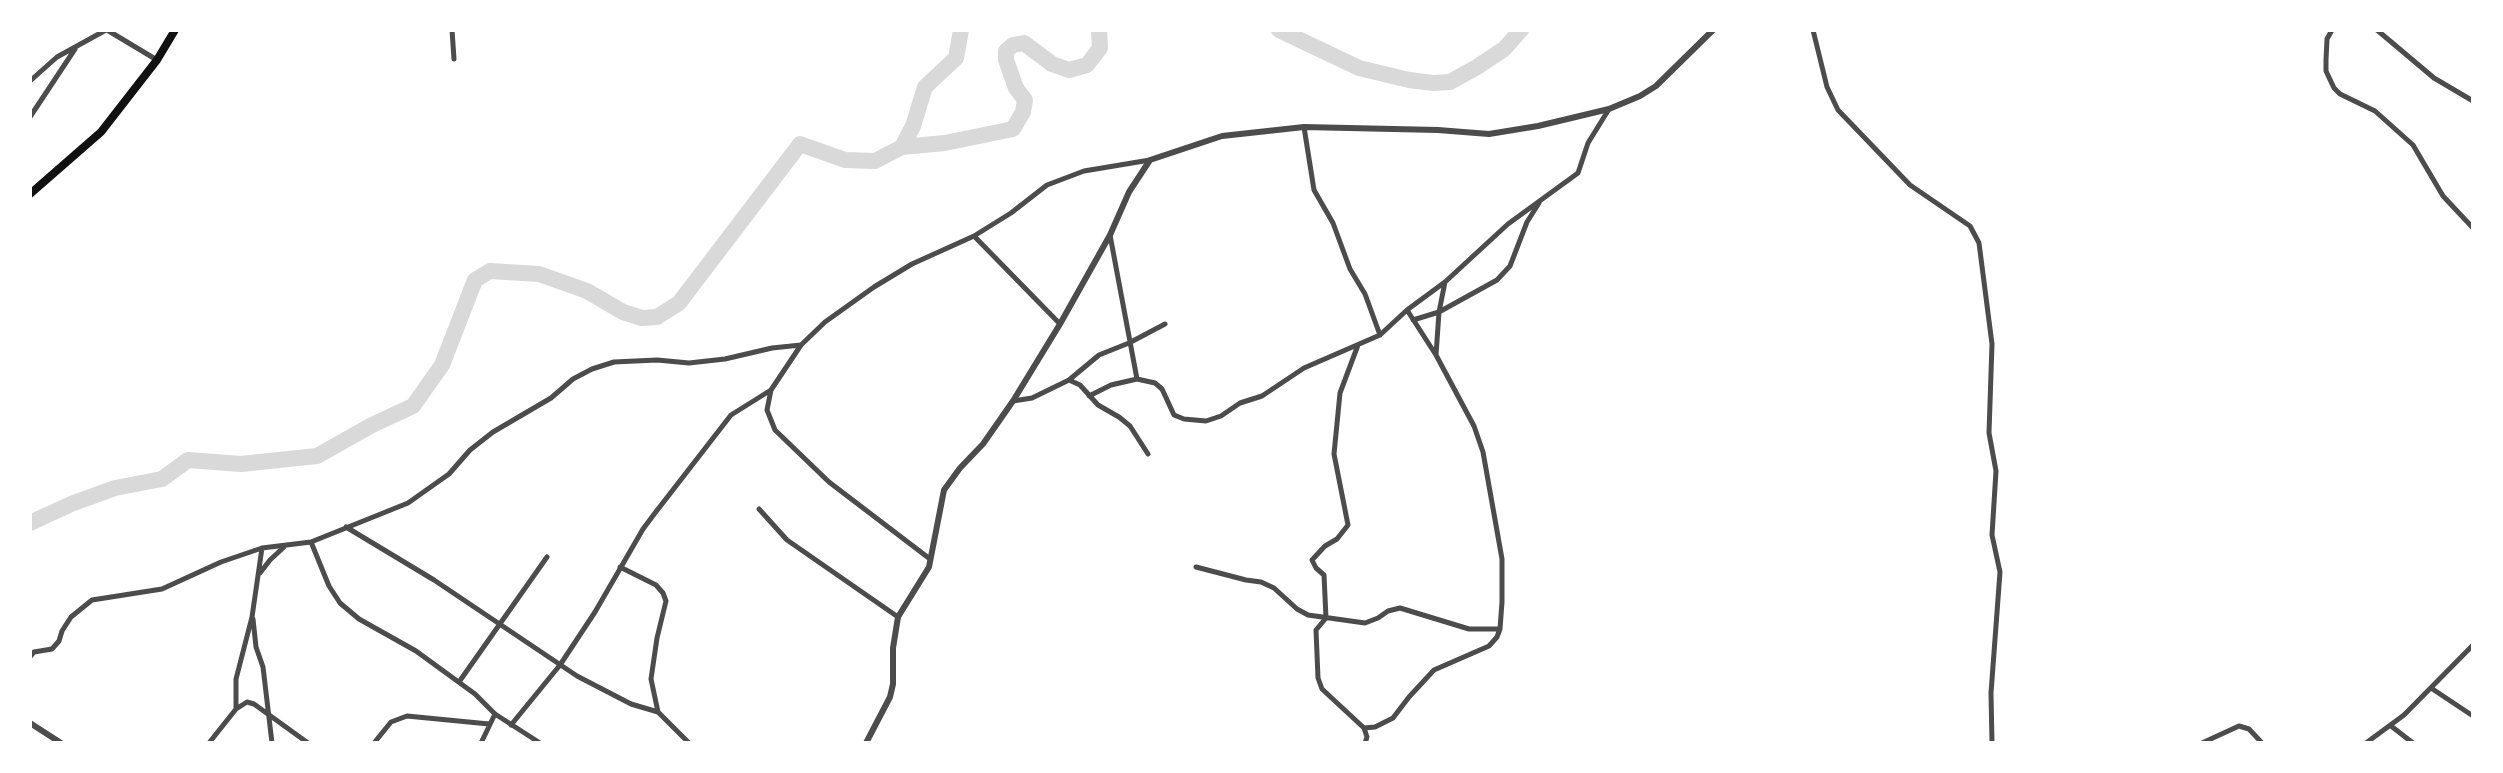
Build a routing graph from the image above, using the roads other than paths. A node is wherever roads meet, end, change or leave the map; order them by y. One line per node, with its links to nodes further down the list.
1 (106, 30): 8 (street); 9 (street)
2 (175, 30): 9 (main road)
3 (452, 30): 10 (street)
4 (1713, 30): 13 (street)
5 (1813, 30): 79 (street)
6 (2332, 30): 19 (street)
7 (2377, 30): 12 (street)
8 (75, 49): 11 (street); 14 (street)
9 (157, 60): 17 (main road)
10 (454, 60)
11 (30, 81)
12 (2473, 101)
13 (1609, 109): 15 (street); 18 (street)
14 (30, 117)
15 (1304, 127): 16 (street); 28 (street)
16 (1150, 160): 20 (street); 21 (street)
17 (30, 194)
18 (1541, 201): 22 (street); 24 (street)
19 (2473, 228)
20 (1110, 235): 26 (street); 29 (street)
21 (974, 236): 26 (street); 30 (street)
22 (1445, 282): 23 (street); 24 (street)
23 (1408, 310): 25 (street); 28 (street)
24 (1439, 312): 25 (street); 32 (street)
25 (1413, 320): 32 (street)
26 (1060, 324): 37 (street)
27 (1165, 324): 29 (street)
28 (1380, 335): 31 (street)
29 (1129, 343): 33 (street); 34 (street)
30 (801, 345): 35 (street); 40 (street)
31 (1358, 345): 33 (street); 51 (street)
32 (1436, 355): 53 (street)
33 (1137, 379): 36 (street)
34 (1069, 380): 36 (street); 37 (street)
35 (771, 390): 45 (street); 46 (street)
36 (1089, 396): 38 (street)
37 (1013, 401): 45 (street)
38 (1148, 454)
39 (759, 509): 50 (street)
40 (346, 527): 41 (street); 52 (street)
41 (311, 542): 42 (street); 57 (street)
42 (284, 546): 43 (street); 48 (street)
43 (262, 548): 48 (street); 55 (street)
44 (548, 557): 52 (street)
45 (930, 559): 50 (street)
46 (621, 567): 56 (street); 60 (street)
47 (1196, 567): 51 (street)
48 (258, 576): 49 (street)
49 (252, 617): 59 (street); 62 (street)
50 (898, 617): 77 (street)
51 (1326, 618): 53 (street); 68 (street)
52 (501, 623): 56 (street); 57 (street)
53 (1500, 629): 68 (street)
54 (2473, 645): 58 (street)
55 (30, 657)
56 (560, 665): 60 (street); 66 (street)
57 (459, 682): 61 (street)
58 (2431, 688): 63 (street); 67 (street)
59 (236, 709): 62 (street); 70 (street)
60 (658, 712): 76 (street)
61 (495, 714): 65 (street); 66 (street)
62 (269, 716): 71 (street); 72 (street)
63 (2473, 716)
64 (30, 723): 69 (street)
65 (489, 724): 73 (street); 74 (street)
66 (511, 725): 75 (street)
67 (2391, 726): 82 (street); 83 (street)
68 (1364, 729): 78 (street)
69 (61, 743)
70 (209, 743)
71 (272, 743)
72 (308, 743)
73 (373, 743)
74 (481, 743)
75 (540, 743)
76 (688, 743)
77 (866, 743)
78 (1365, 743)
79 (1992, 743)
80 (2202, 743): 81 (street)
81 (2262, 743)
82 (2366, 743)
83 (2413, 743)

